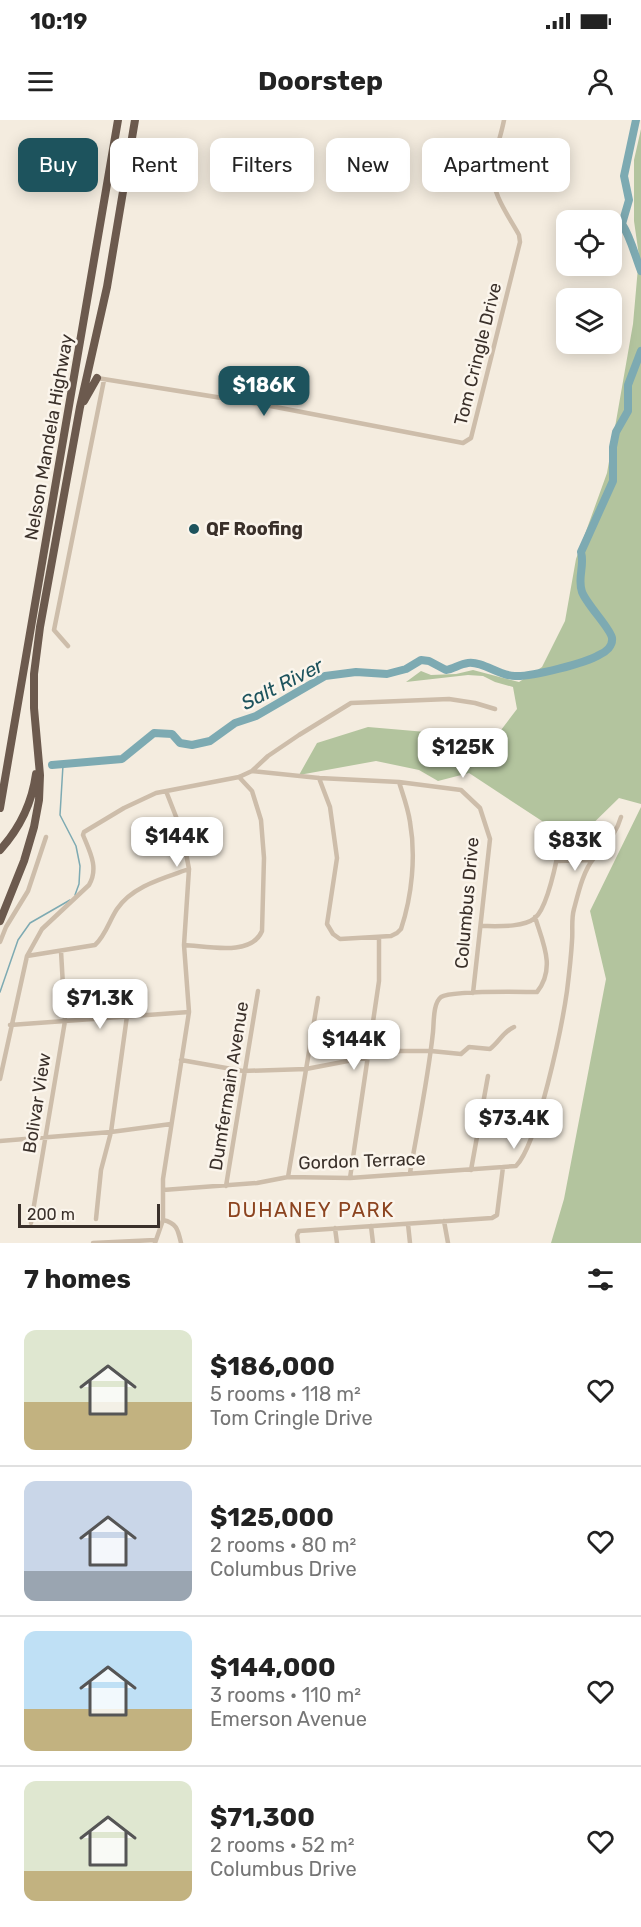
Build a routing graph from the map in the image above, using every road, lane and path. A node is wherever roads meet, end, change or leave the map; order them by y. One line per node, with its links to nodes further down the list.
1 (118, 120): 9 (highway, Nelson Mandela Highway)
2 (135, 120): 5 (highway, Nelson Mandela Highway)
3 (504, 120): 4 (street, Tom Cringle Drive)
4 (101, 379): 5 (highway); 6 (street)
5 (80, 407): 8 (highway, Nelson Mandela Highway)
6 (68, 646)
7 (495, 709): 10 (street)
8 (37, 754): 20 (highway); 25 (highway)
9 (8, 759): 14 (highway); 16 (highway)
10 (252, 771): 11 (street); 12 (street, Columbus Drive)
11 (239, 777): 15 (street); 29 (street)
12 (319, 778): 13 (street, Columbus Drive); 27 (street)
13 (399, 782): 26 (street, Columbus Drive); 27 (street)
14 (0, 785)
15 (166, 791): 23 (street); 31 (street)
16 (0, 808)
17 (621, 817): 21 (street, Gordon Terrace)
18 (46, 837): 28 (street)
19 (560, 843): 22 (street)
20 (1, 849)
21 (592, 860): 22 (street); 51 (street, Gordon Terrace)
22 (558, 861): 24 (street)
23 (189, 869): 29 (street); 30 (street)
24 (535, 918): 26 (street); 33 (street)
25 (0, 921)
26 (481, 926): 33 (street, Columbus Drive)
27 (379, 937): 41 (street)
28 (0, 942)
29 (184, 945): 35 (street)
30 (61, 951): 31 (street); 37 (street, Bolivar View)
31 (27, 956): 38 (street)
32 (258, 991): 44 (street, Dumfermain Avenue)
33 (472, 993): 40 (street)
34 (318, 998): 43 (street)
35 (189, 1012): 36 (street); 42 (street)
36 (127, 1016): 37 (street); 48 (street)
37 (64, 1021): 38 (street); 49 (street, Bolivar View)
38 (10, 1026): 46 (street)
39 (514, 1026): 40 (street)
40 (431, 1051): 41 (street); 53 (street)
41 (367, 1057): 43 (street); 55 (street)
42 (181, 1060): 44 (street); 47 (street)
43 (306, 1069): 44 (street); 54 (street)
44 (243, 1071): 56 (street, Dumfermain Avenue)
45 (488, 1076): 52 (street)
46 (0, 1079)
47 (171, 1124): 48 (street); 57 (street)
48 (111, 1132): 49 (street); 58 (street)
49 (45, 1137): 50 (street); 61 (street, Bolivar View)
50 (0, 1141)
51 (503, 1167): 52 (street, Gordon Terrace); 60 (street)
52 (471, 1170): 53 (street, Gordon Terrace)
53 (410, 1173): 55 (street, Gordon Terrace)
54 (288, 1178): 55 (street, Gordon Terrace); 56 (street, Gordon Terrace)
55 (350, 1178)
56 (226, 1186): 57 (street, Gordon Terrace)
57 (163, 1190): 59 (street)
58 (96, 1219)
59 (163, 1221): 65 (street); 68 (street)
60 (444, 1221): 62 (street); 73 (street)
61 (31, 1223)
62 (408, 1224): 63 (street); 72 (street)
63 (371, 1226): 64 (street); 71 (street)
64 (335, 1228): 69 (street); 70 (street)
65 (155, 1241): 67 (street)
66 (93, 1243): 67 (street)
67 (118, 1243)
68 (181, 1243)
69 (298, 1243)
70 (337, 1243)
71 (374, 1243)
72 (410, 1243)
73 (448, 1243)

